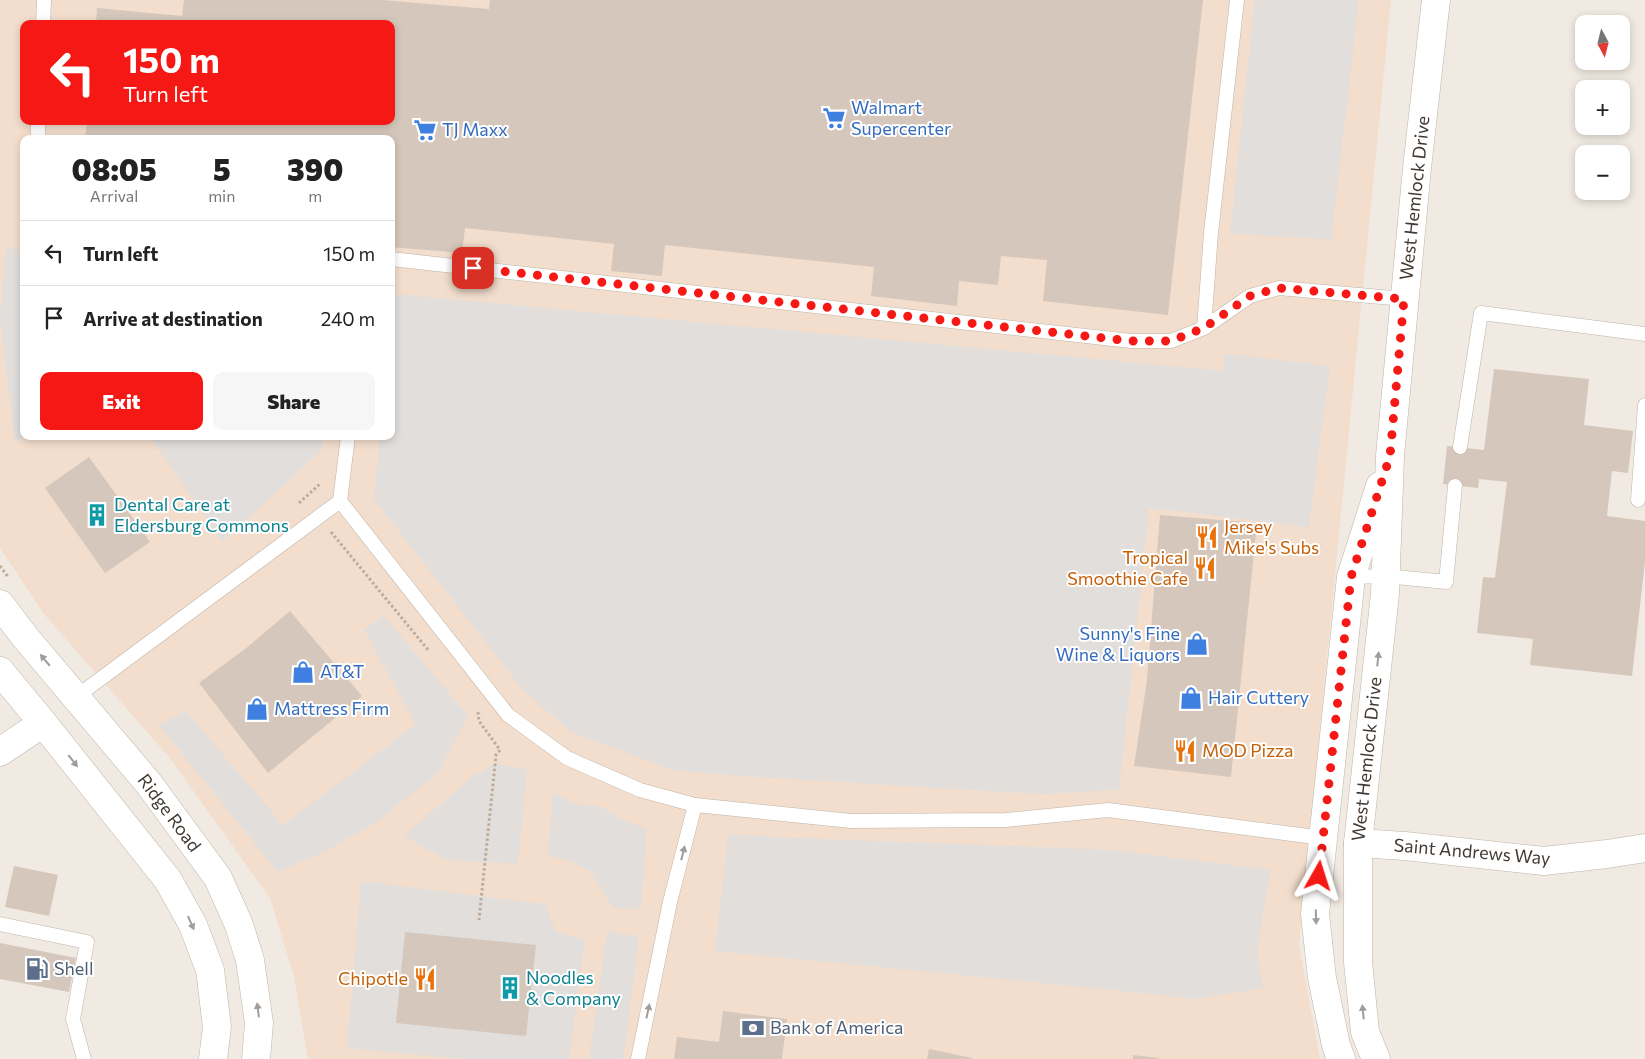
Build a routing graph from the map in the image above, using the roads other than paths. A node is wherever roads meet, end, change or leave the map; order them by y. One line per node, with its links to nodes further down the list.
1 (44, 0): 4 (lane)
2 (1237, 0): 7 (lane)
3 (1436, 0): 6 (street, West Hemlock Drive)
4 (43, 20)
5 (395, 259): 7 (lane)
6 (1404, 299): 7 (lane); 12 (street, West Hemlock Drive)
7 (1204, 328)
8 (1645, 334): 11 (lane)
9 (1645, 405): 14 (lane)
10 (348, 440): 15 (lane)
11 (1460, 447)
12 (1390, 456): 16 (street, West Hemlock Drive); 17 (street, West Hemlock Drive)
13 (1455, 486): 16 (lane)
14 (1638, 500)
15 (340, 501): 20 (lane); 23 (lane)
16 (1386, 576): 17 (lane); 25 (street, West Hemlock Drive, one-way to 16)
17 (1351, 577): 24 (street, West Hemlock Drive)
18 (6, 593): 20 (street, Ridge Road, one-way to 18)
19 (0, 671): 21 (street)
20 (76, 698): 30 (street, Ridge Road, one-way to 20)
21 (43, 723): 22 (street); 29 (street, one-way to 29)
22 (0, 752)
23 (695, 805): 24 (lane); 31 (lane, one-way to 23)
24 (1323, 838): 32 (street, West Hemlock Drive, one-way to 32)
25 (1358, 843): 26 (street, Saint Andrews Way); 33 (street, West Hemlock Drive, one-way to 25)
26 (1645, 848)
27 (0, 924): 28 (lane)
28 (84, 1059)
29 (213, 1059)
30 (256, 1059)
31 (638, 1059)
32 (1341, 1059)
33 (1376, 1059)

